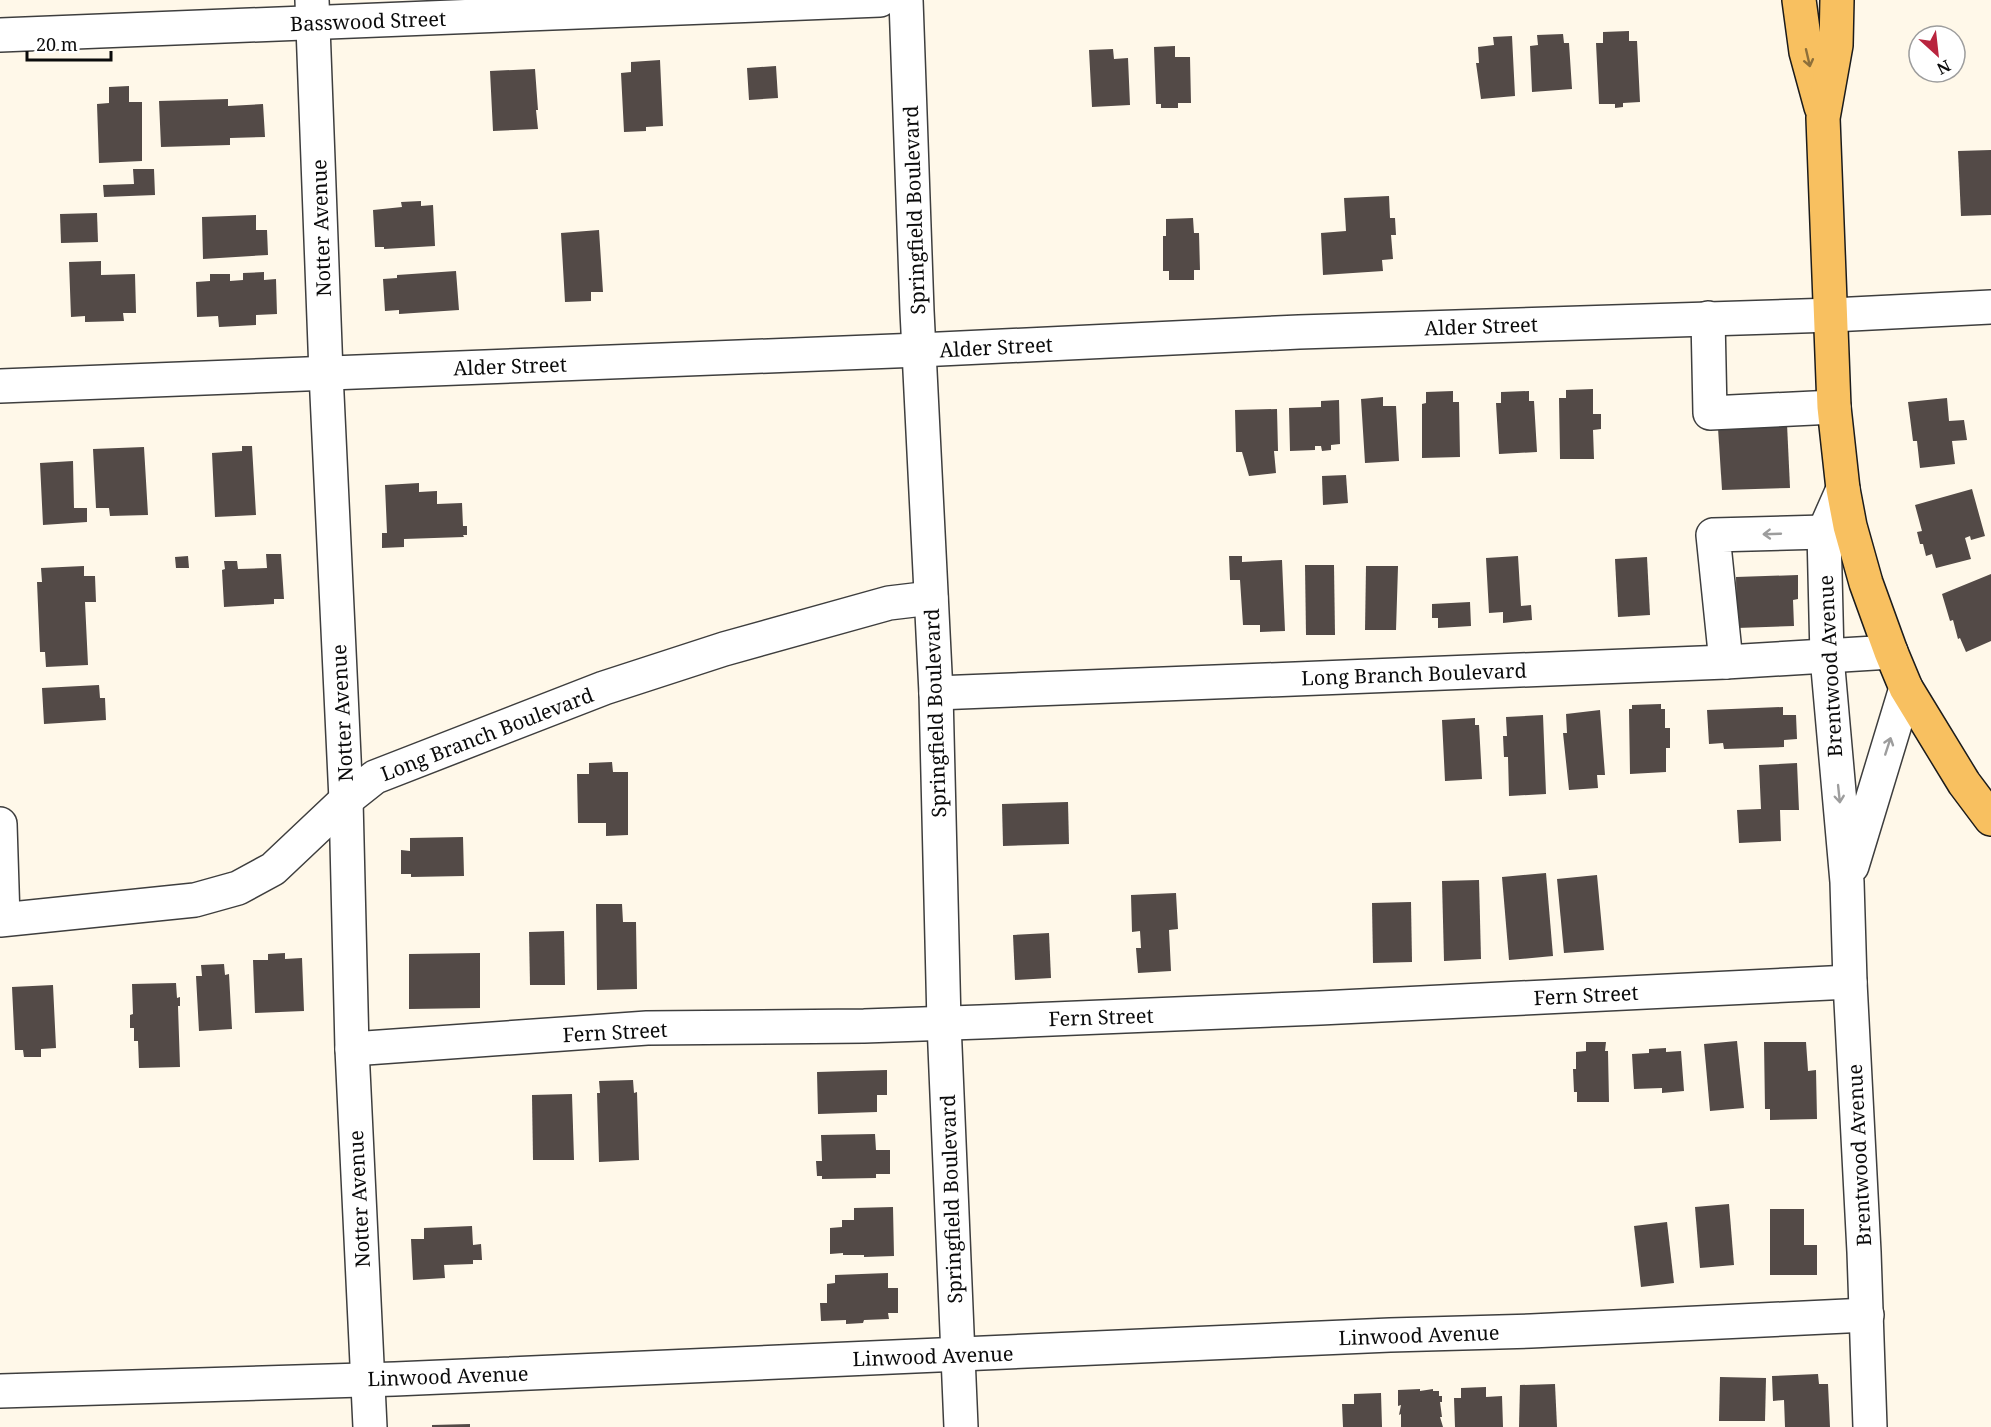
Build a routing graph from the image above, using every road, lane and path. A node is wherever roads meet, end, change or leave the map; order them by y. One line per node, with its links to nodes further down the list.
1 (880, 0): 5 (street, Basswood Street)
2 (906, 0): 11 (street, Springfield Boulevard)
3 (1799, 0): 7 (main road, Brentwood Avenue, one-way to 7)
4 (1837, 0): 7 (main road, Brentwood Avenue)
5 (313, 12): 6 (street, Basswood Street); 12 (street, Notter Avenue)
6 (0, 35)
7 (1823, 118): 9 (main road, Brentwood Avenue)
8 (1991, 308): 9 (street, Alder Street)
9 (1832, 315): 10 (street, Alder Street); 14 (main road, Brentwood Avenue)
10 (1708, 318): 11 (street, Alder Street); 14 (street)
11 (919, 350): 12 (street, Alder Street); 16 (street, Springfield Boulevard)
12 (326, 373): 13 (street, Alder Street); 22 (street, Notter Avenue)
13 (0, 386)
14 (1834, 407): 15 (main road, Brentwood Avenue)
15 (1837, 529): 17 (main road, Brentwood Avenue); 18 (street, Brentwood Avenue); 19 (street, one-way to 19)
16 (931, 598): 21 (street, Springfield Boulevard); 22 (street, Long Branch Boulevard)
17 (1891, 652): 18 (street, Long Branch Boulevard); 20 (main road, Brentwood Avenue)
18 (1827, 657): 19 (street, Long Branch Boulevard); 25 (street, Brentwood Avenue, one-way to 25)
19 (1726, 662): 21 (street, Long Branch Boulevard)
20 (1906, 688): 23 (main road); 25 (street, Brentwood Avenue, one-way to 20)
21 (936, 693): 28 (street, Springfield Boulevard)
22 (346, 800): 26 (street, Long Branch Boulevard); 29 (street, Notter Avenue)
23 (1991, 819)
24 (0, 824): 26 (street)
25 (1847, 882): 27 (street, Brentwood Avenue)
26 (2, 919)
27 (1850, 981): 28 (street, Fern Street); 30 (street, Brentwood Avenue)
28 (944, 1023): 29 (street, Fern Street); 31 (street, Springfield Boulevard)
29 (352, 1049): 32 (street, Notter Avenue)
30 (1866, 1315): 31 (street, Linwood Avenue); 36 (street, Brentwood Avenue)
31 (958, 1354): 32 (street, Linwood Avenue); 35 (street, Springfield Boulevard)
32 (368, 1379): 33 (street, Linwood Avenue); 34 (street, Notter Avenue)
33 (0, 1391)
34 (370, 1427)
35 (961, 1427)
36 (1870, 1427)

